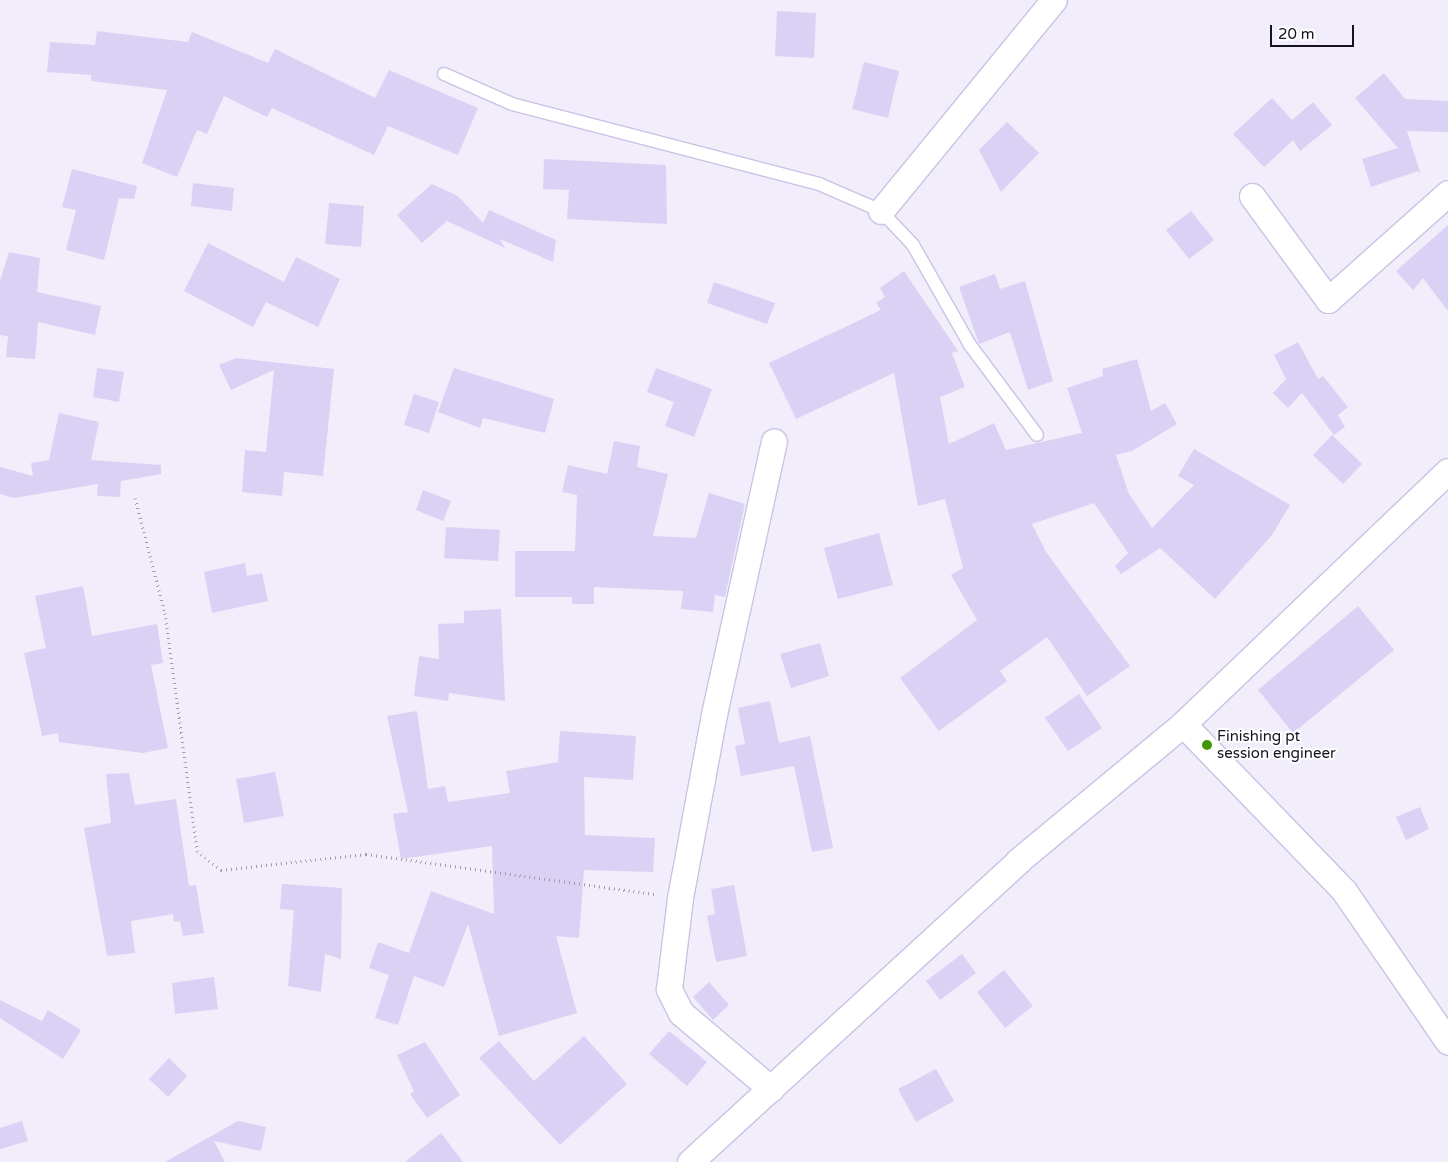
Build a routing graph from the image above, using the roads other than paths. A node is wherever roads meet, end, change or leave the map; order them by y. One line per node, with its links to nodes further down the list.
1 (1054, 0): 5 (street)
2 (444, 74): 5 (lane)
3 (1448, 193): 4 (street)
4 (1252, 196)
5 (881, 211): 6 (lane)
6 (1037, 435)
7 (774, 442): 11 (street)
8 (1448, 471): 9 (street)
9 (1183, 724): 10 (street); 11 (street)
10 (1448, 1042)
11 (771, 1089): 12 (street)
12 (690, 1162)

